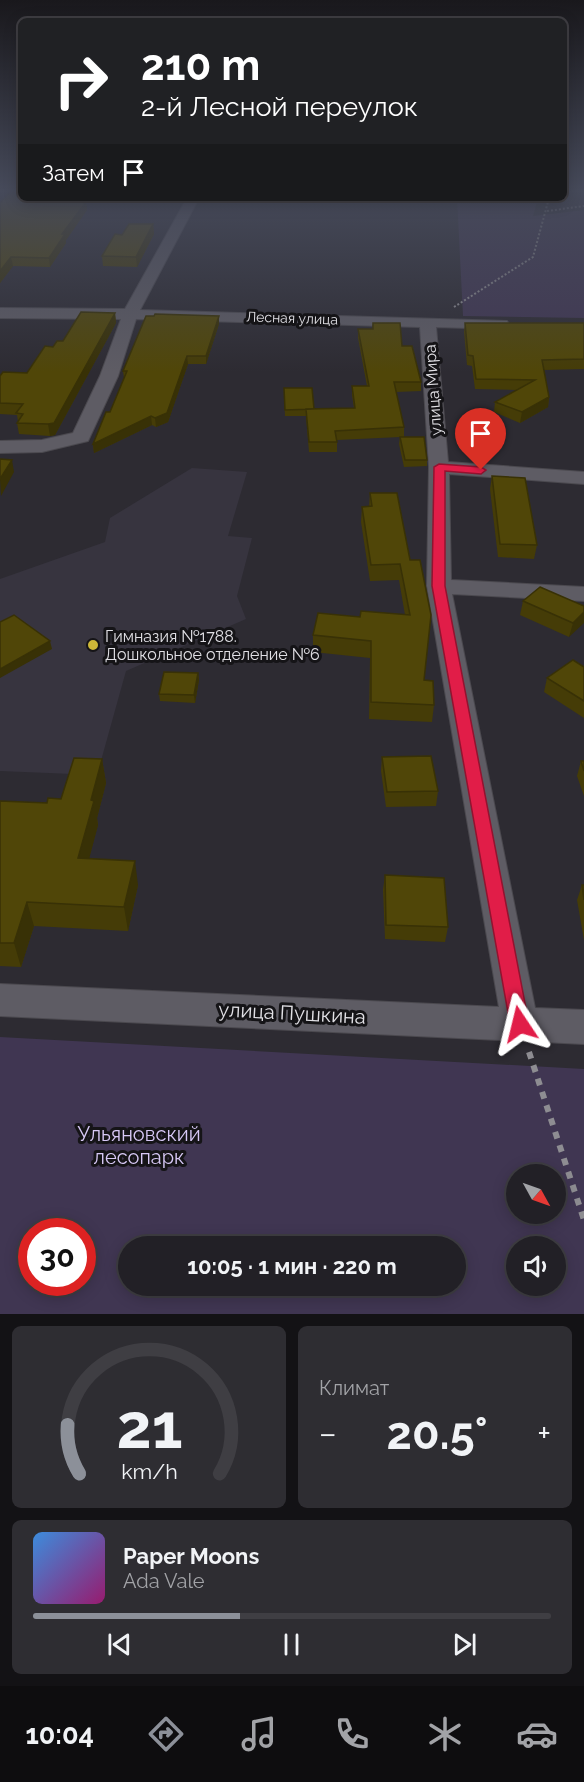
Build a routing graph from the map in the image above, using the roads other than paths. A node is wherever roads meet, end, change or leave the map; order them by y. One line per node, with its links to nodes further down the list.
1 (165, 249): 3 (street)
2 (0, 313): 3 (street, Лесная улица)
3 (130, 314): 4 (street, Лесная улица); 6 (street)
4 (428, 324): 5 (street, Лесная улица); 7 (street, улица Мира)
5 (512, 325)
6 (0, 447)
7 (439, 467): 8 (street); 9 (street, улица Мира)
8 (584, 478)
9 (439, 586): 10 (street); 12 (street, улица Мира)
10 (584, 594)
11 (0, 1000): 12 (street, улица Пушкина)
12 (520, 1024): 13 (street, улица Пушкина)
13 (584, 1027)

